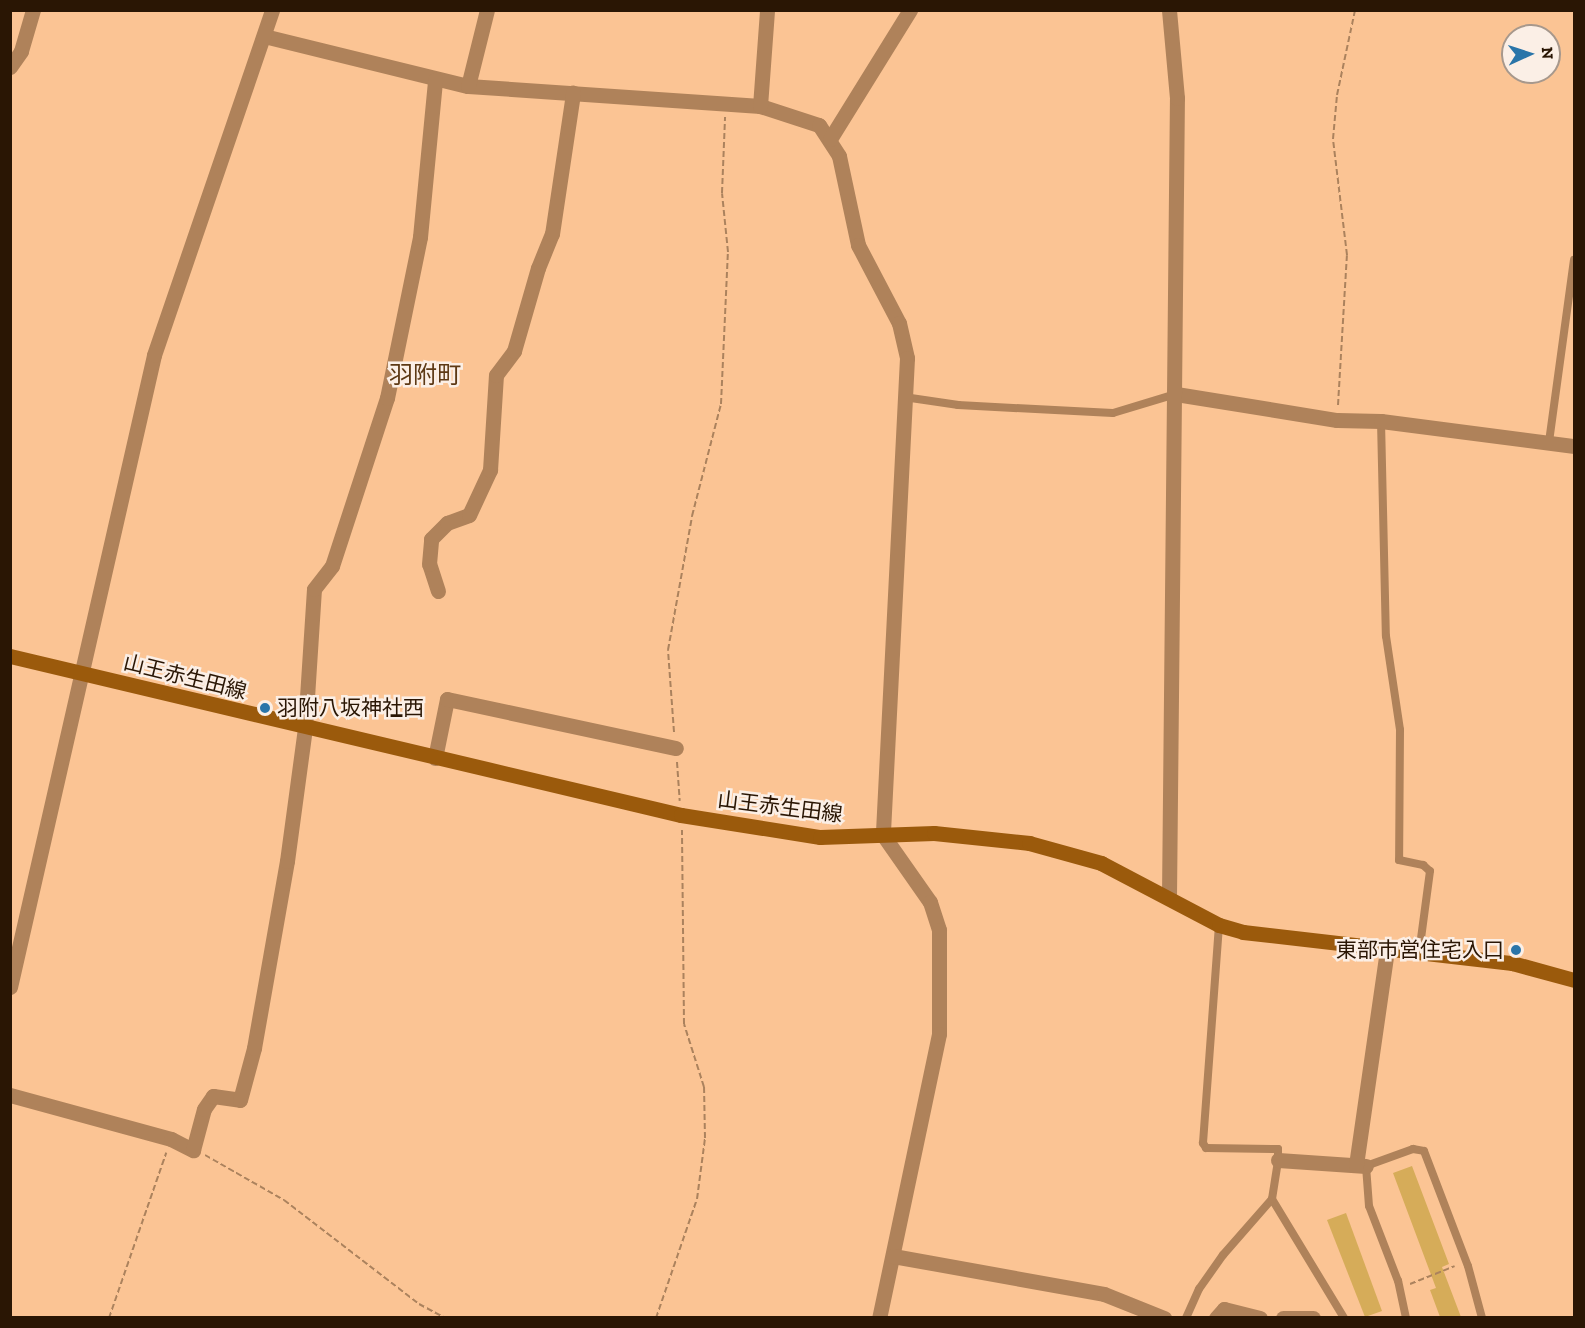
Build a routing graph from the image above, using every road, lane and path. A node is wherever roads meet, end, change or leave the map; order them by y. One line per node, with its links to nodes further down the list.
1 (33, 10): 9 (street)
2 (272, 10): 8 (street)
3 (487, 10): 11 (street)
4 (767, 10): 14 (street)
5 (910, 10): 15 (street)
6 (1169, 10): 17 (street)
7 (1355, 10): 19 (path)
8 (264, 36): 10 (street); 25 (street)
9 (10, 67)
10 (435, 80): 11 (street); 26 (street)
11 (468, 86): 12 (street)
12 (573, 93): 13 (street); 23 (street)
13 (725, 104): 14 (street); 27 (path)
14 (760, 105): 15 (street)
15 (830, 139): 18 (street)
16 (1575, 260): 21 (lane)
17 (1176, 394): 18 (lane); 19 (street); 31 (street)
18 (904, 397): 30 (street)
19 (1337, 420): 20 (street)
20 (1381, 421): 21 (street); 34 (lane)
21 (1549, 442): 22 (street)
22 (1575, 446)
23 (438, 591)
24 (10, 656): 25 (main road, 山王赤生田線)
25 (83, 674): 26 (main road, 山王赤生田線); 36 (street)
26 (305, 728): 28 (main road, 山王赤生田線); 39 (street)
27 (676, 748): 28 (street); 29 (path)
28 (435, 758): 29 (main road, 山王赤生田線)
29 (681, 815): 30 (main road, 山王赤生田線); 48 (path)
30 (884, 835): 31 (main road, 山王赤生田線); 43 (street)
31 (1169, 897): 32 (main road, 山王赤生田線)
32 (1219, 925): 33 (main road, 山王赤生田線); 40 (lane)
33 (1387, 949): 34 (main road, 山王赤生田線); 41 (street)
34 (1419, 953): 35 (main road, 山王赤生田線)
35 (1575, 980)
36 (10, 987)
37 (10, 1095): 38 (street)
38 (171, 1138): 39 (street); 46 (path)
39 (193, 1150): 47 (path)
40 (1278, 1160): 41 (street); 42 (lane)
41 (1361, 1166): 44 (lane); 45 (lane)
42 (1272, 1199): 51 (lane); 56 (lane)
43 (893, 1256): 49 (street); 50 (street)
44 (1466, 1262): 45 (path); 58 (lane)
45 (1399, 1287): 57 (lane)
46 (109, 1317)
47 (445, 1317)
48 (656, 1317)
49 (879, 1317)
50 (1164, 1317)
51 (1186, 1317)
52 (1216, 1317): 53 (street)
53 (1260, 1317)
54 (1283, 1317): 55 (street)
55 (1313, 1317)
56 (1344, 1317)
57 (1406, 1317)
58 (1482, 1317)

